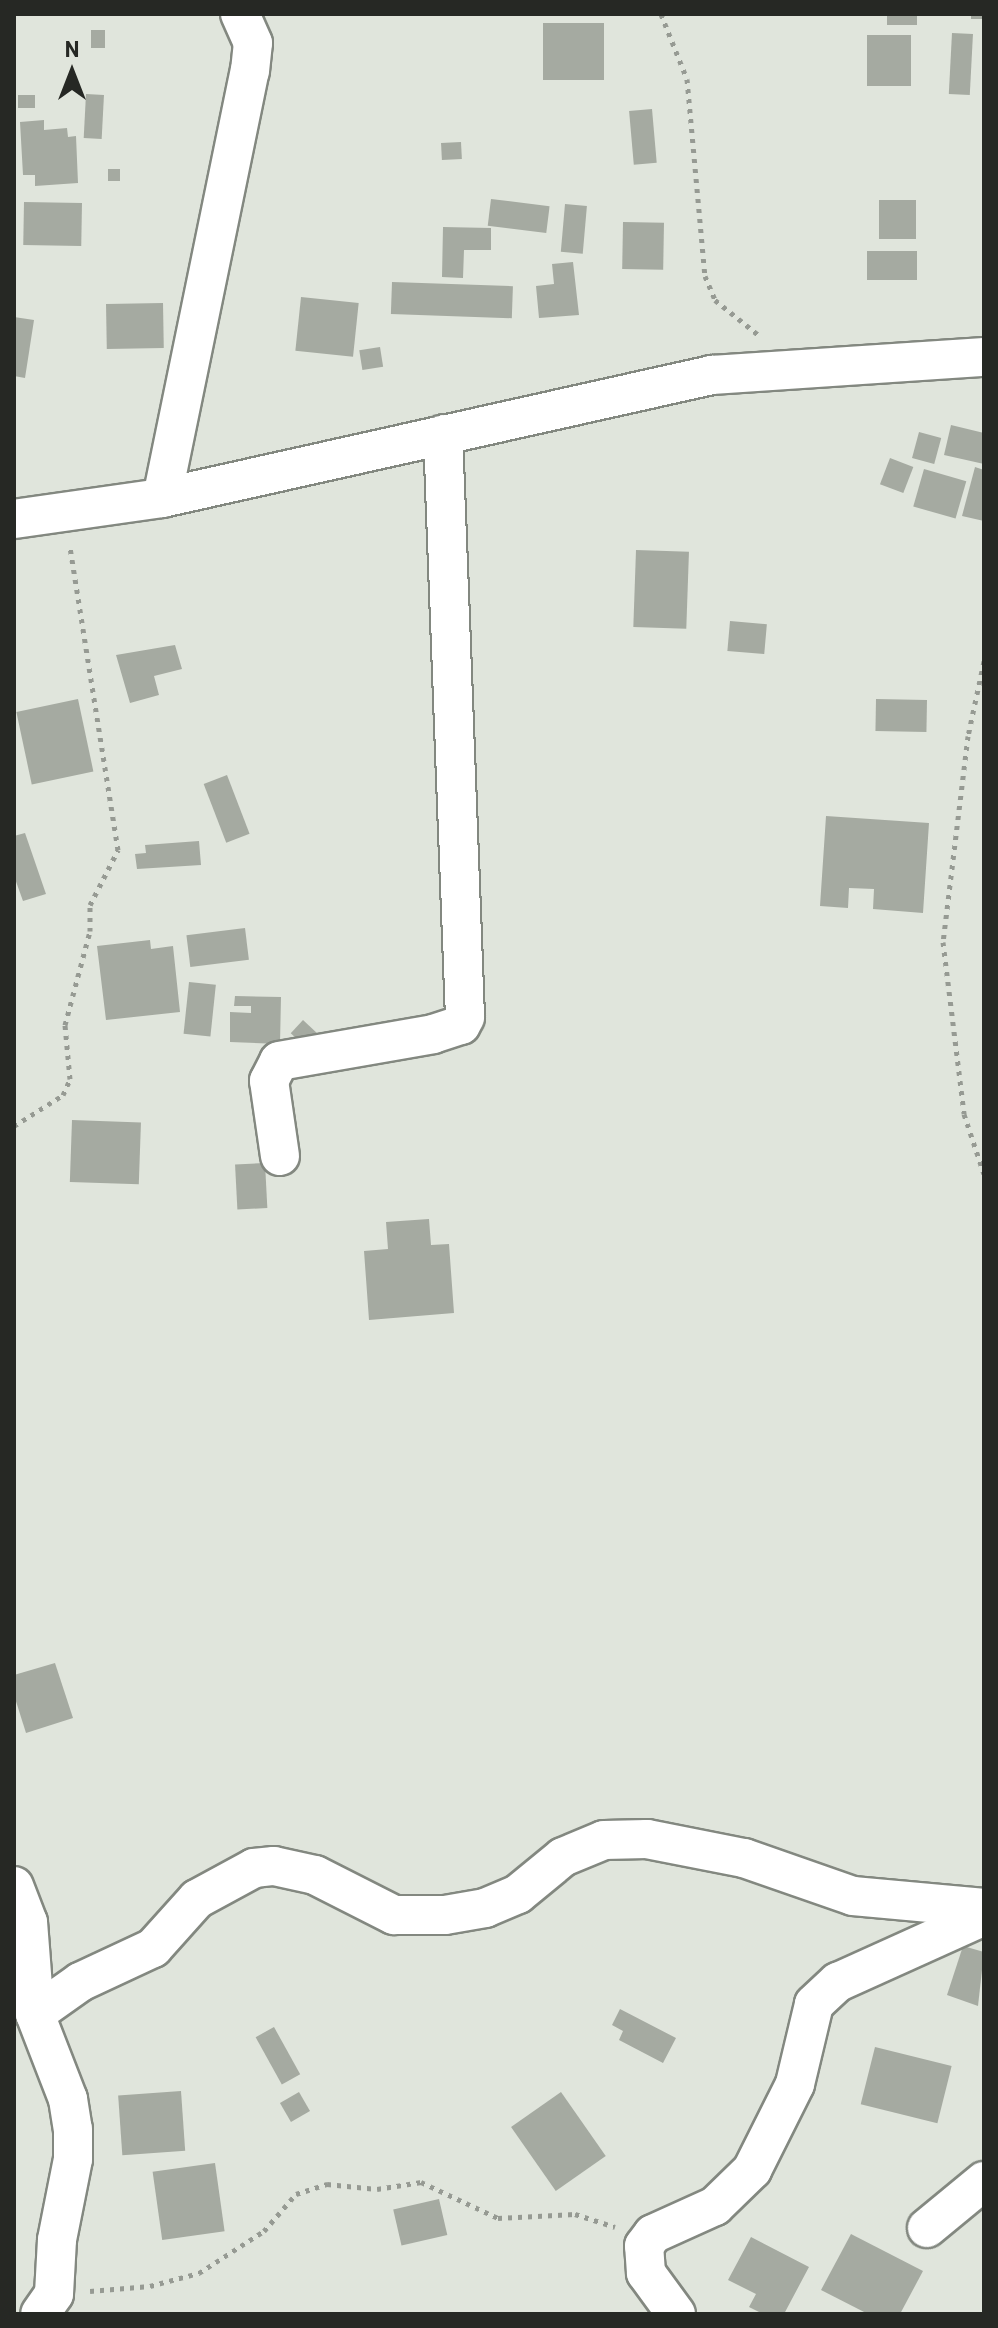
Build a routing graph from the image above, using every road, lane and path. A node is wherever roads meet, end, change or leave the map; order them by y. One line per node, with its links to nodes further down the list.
1 (240, 14): 6 (street)
2 (661, 14): 4 (path)
3 (984, 357): 4 (street)
4 (802, 370): 5 (street)
5 (443, 434): 6 (street); 11 (street)
6 (162, 498): 7 (street)
7 (64, 511): 8 (street); 10 (path)
8 (14, 519)
9 (984, 661): 12 (path)
10 (14, 1126)
11 (280, 1156)
12 (984, 1174)
13 (14, 1886): 16 (street)
14 (984, 1908): 16 (street)
15 (984, 1916): 19 (street)
16 (35, 2014): 20 (street)
17 (984, 2181): 18 (street)
18 (927, 2228)
19 (653, 2234): 20 (path); 22 (street)
20 (55, 2271): 21 (street)
21 (40, 2314)
22 (676, 2314)

